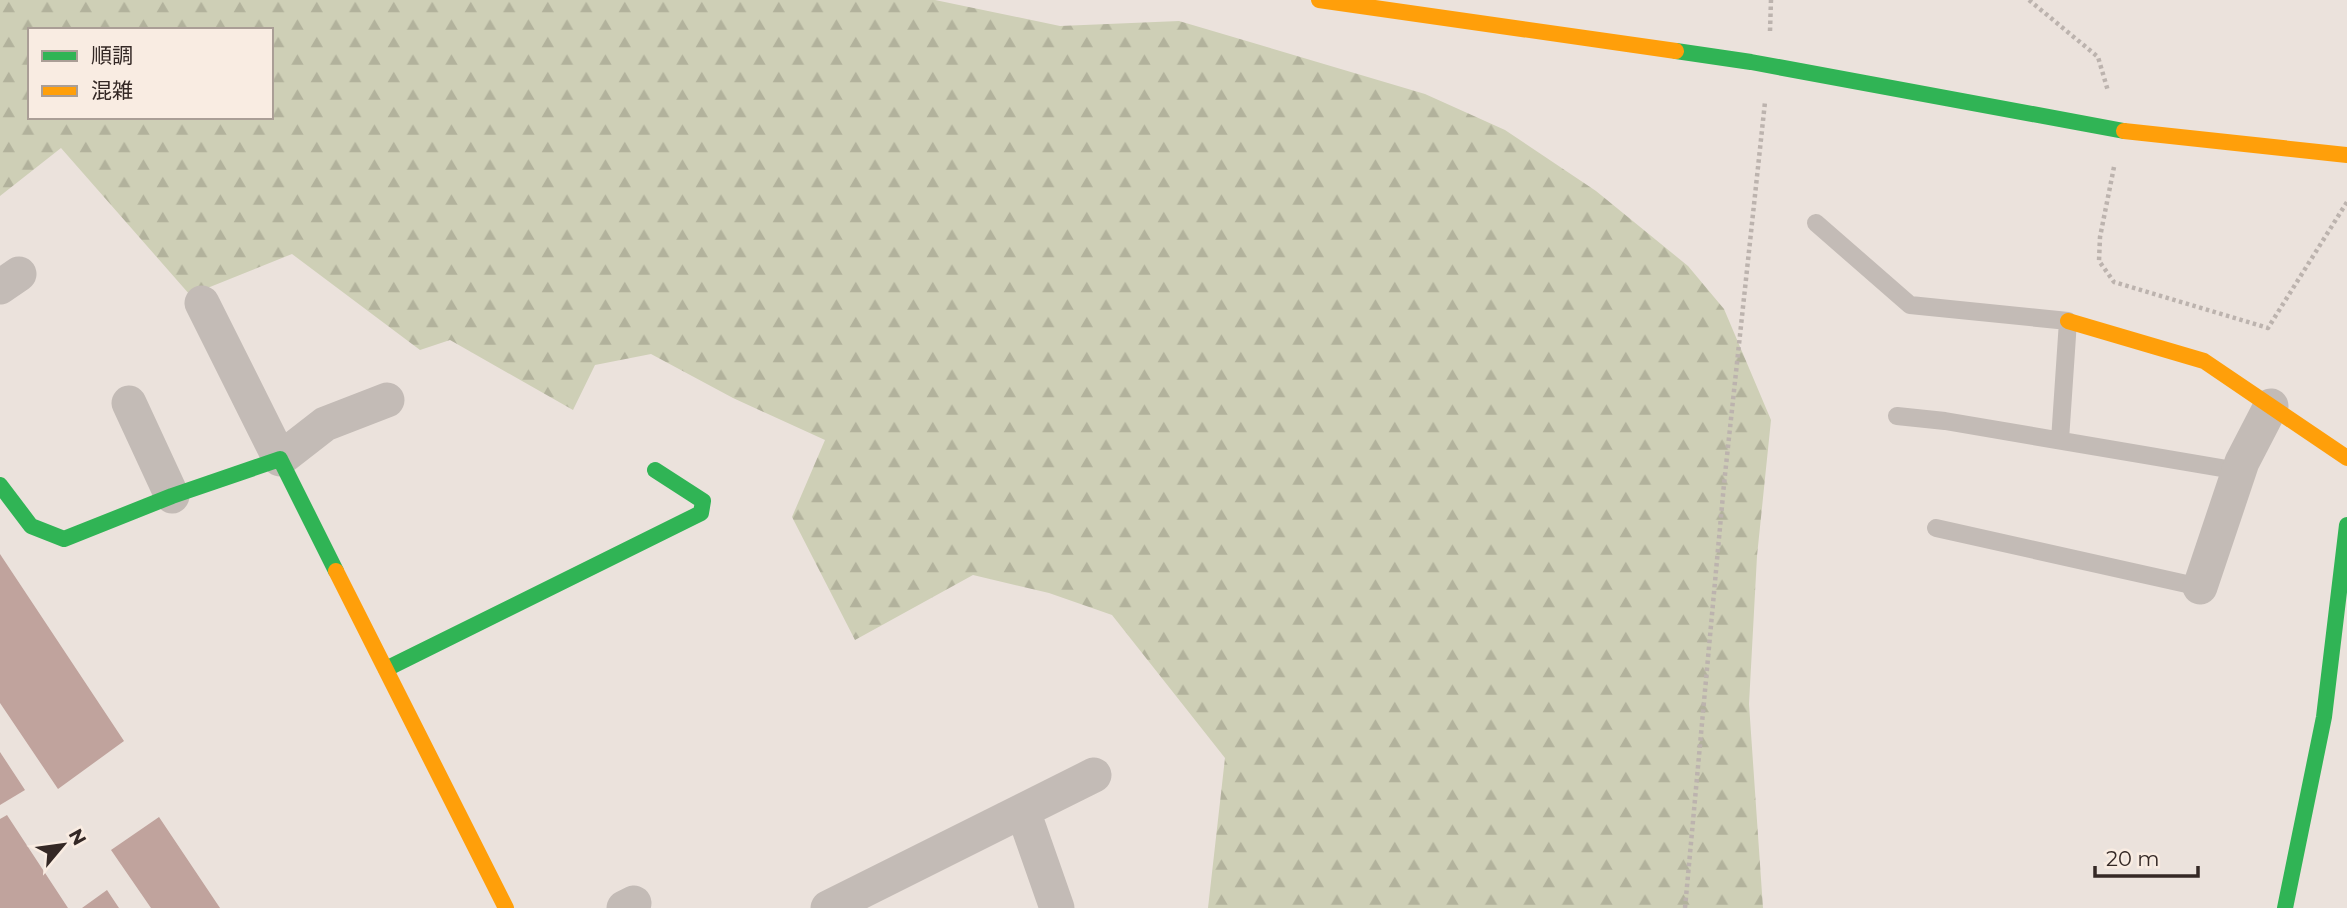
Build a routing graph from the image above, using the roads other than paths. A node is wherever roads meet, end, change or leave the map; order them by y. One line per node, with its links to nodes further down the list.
1 (1319, 0): 2 (street)
2 (2347, 155)
3 (1816, 223): 5 (lane)
4 (202, 303): 12 (street)
5 (2068, 321): 8 (street); 10 (lane)
6 (387, 400): 12 (street)
7 (129, 403): 16 (street)
8 (2271, 406): 11 (street); 14 (street)
9 (1897, 416): 10 (lane)
10 (2060, 440): 14 (lane)
11 (2347, 458)
12 (280, 459): 16 (street); 20 (street)
13 (655, 470): 20 (street)
14 (2239, 471): 19 (street)
15 (0, 485): 16 (street)
16 (172, 496)
17 (2347, 526): 26 (street)
18 (1936, 528): 19 (lane)
19 (2200, 587)
20 (386, 669): 24 (street)
21 (1094, 775): 22 (street)
22 (1023, 811): 23 (street); 25 (street)
23 (843, 905)
24 (505, 908)
25 (1057, 908)
26 (2285, 908)

